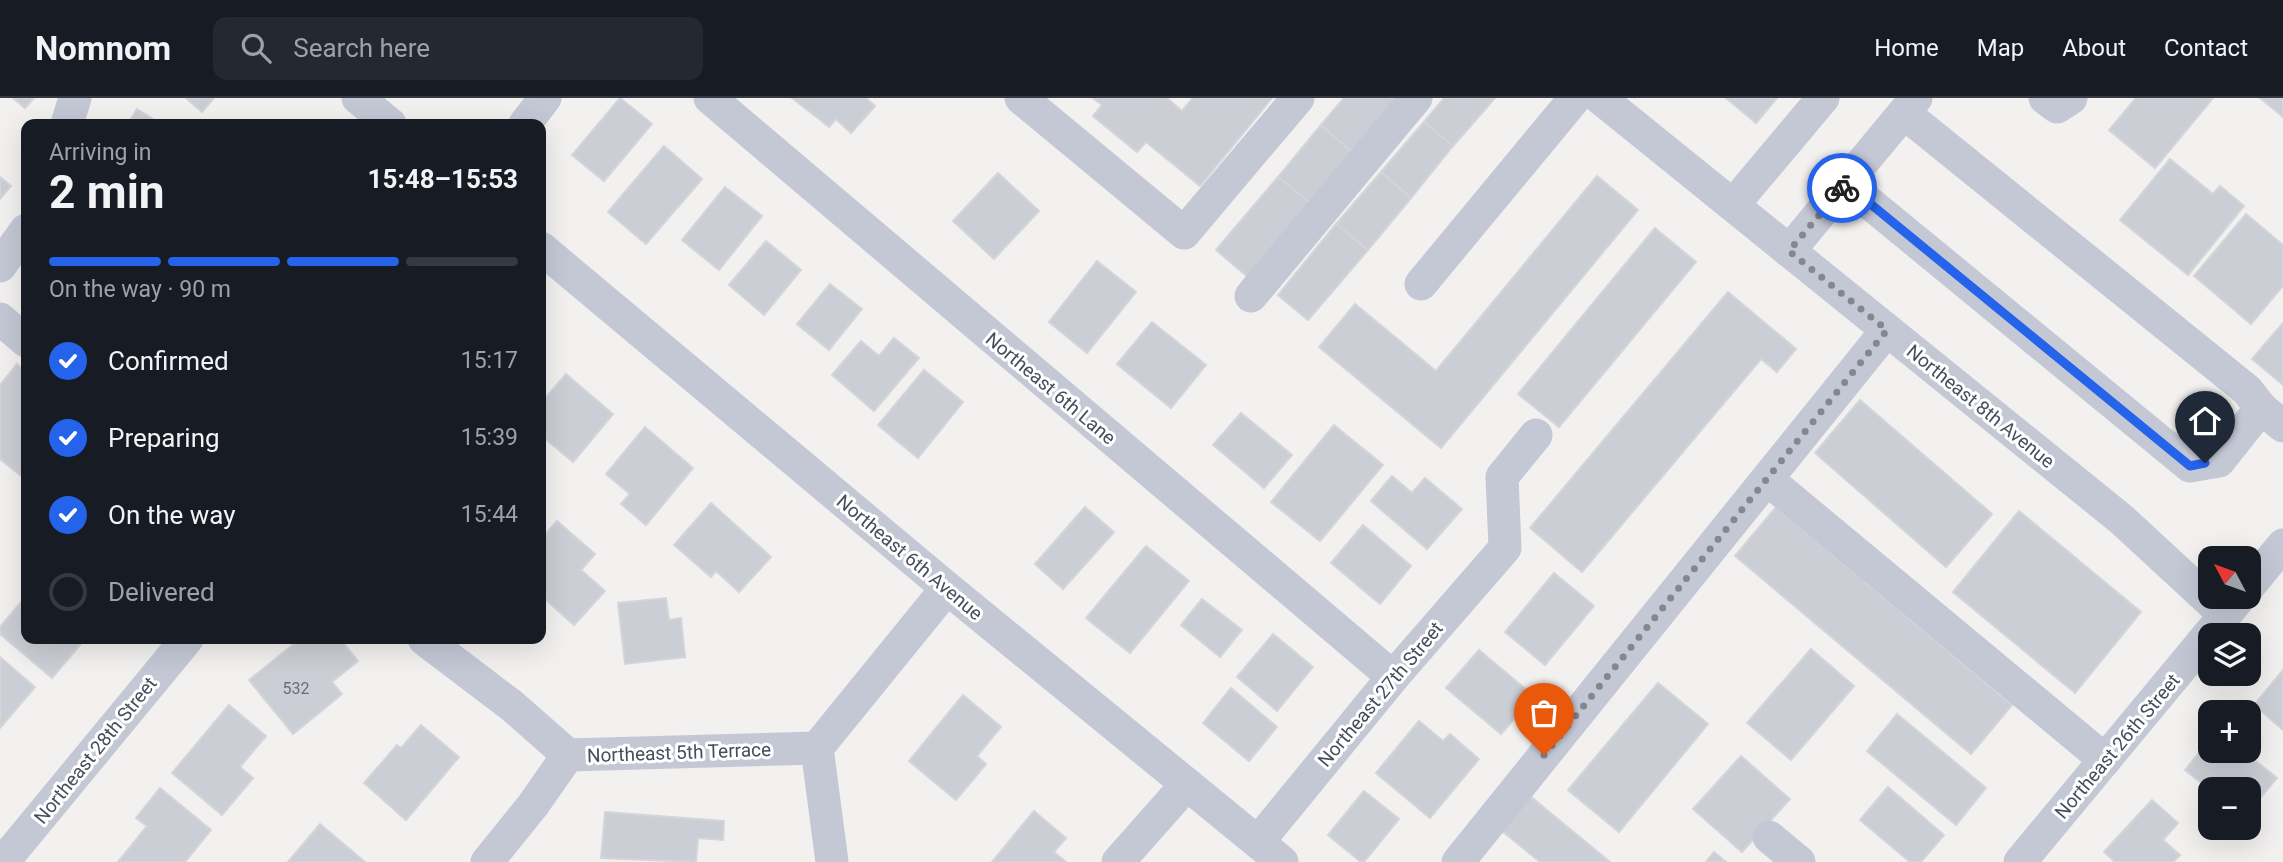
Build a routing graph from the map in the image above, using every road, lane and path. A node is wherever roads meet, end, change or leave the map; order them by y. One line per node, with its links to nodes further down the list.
1 (75, 98): 14 (street)
2 (358, 98): 15 (street)
3 (545, 98): 16 (street)
4 (710, 98): 38 (street, Northeast 6th Lane)
5 (1021, 98): 6 (street)
6 (1297, 98)
7 (1416, 98): 24 (street)
8 (1575, 98): 23 (street)
9 (1600, 98): 18 (street, Northeast 8th Avenue)
10 (1823, 98): 18 (street)
11 (2045, 98): 12 (street)
12 (2071, 98)
13 (1910, 105): 17 (street); 28 (street)
14 (69, 119)
15 (384, 119)
16 (529, 119)
17 (1845, 183): 20 (street); 28 (street)
18 (1733, 205): 20 (street, Northeast 8th Avenue)
19 (21, 237): 22 (street)
20 (1789, 251): 26 (street, Northeast 8th Avenue)
21 (546, 252): 34 (street, Northeast 6th Avenue)
22 (0, 266)
23 (1420, 284)
24 (1251, 296)
25 (0, 319): 27 (street)
26 (1887, 330): 30 (street); 33 (street, Northeast 8th Avenue)
27 (21, 337)
28 (2272, 417)
29 (1536, 435): 38 (street, Northeast 27th Street)
30 (1768, 479): 41 (street); 49 (street)
31 (2283, 545): 32 (street)
32 (2261, 572)
33 (2198, 579)
34 (947, 588): 39 (street); 42 (street, Northeast 6th Avenue)
35 (2231, 609): 41 (street, Northeast 26th Street)
36 (183, 644): 45 (street, Northeast 28th Street)
37 (431, 644): 40 (street, Northeast 5th Terrace)
38 (1393, 677): 44 (street, Northeast 27th Street)
39 (817, 748): 40 (street, Northeast 5th Terrace); 47 (street)
40 (568, 755): 46 (street)
41 (2105, 760): 51 (street, Northeast 26th Street)
42 (1187, 784): 44 (street, Northeast 6th Avenue); 48 (street)
43 (1769, 837): 50 (street)
44 (1270, 852)
45 (3, 862)
46 (486, 862)
47 (832, 862)
48 (1118, 862)
49 (1458, 862)
50 (1798, 862)
51 (2020, 862)

